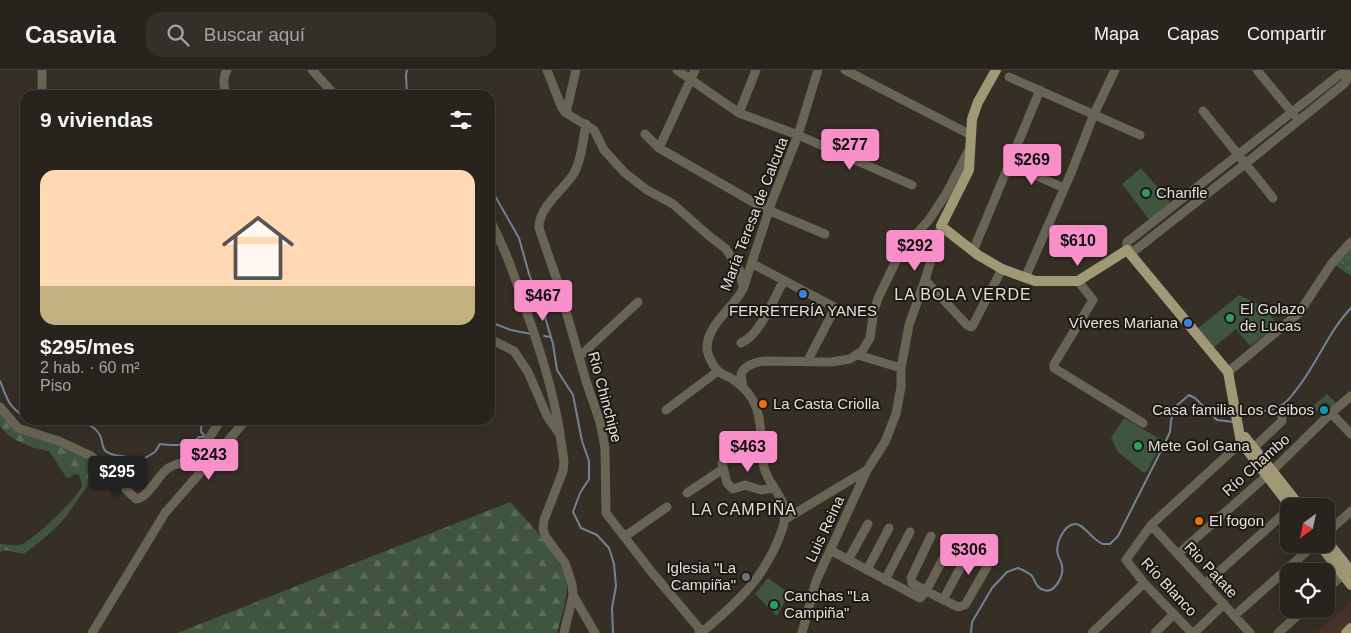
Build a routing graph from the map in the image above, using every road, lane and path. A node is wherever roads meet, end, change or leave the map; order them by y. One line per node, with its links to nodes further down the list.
1 (42, 70): 17 (street)
2 (227, 70): 18 (street)
3 (312, 70): 19 (street)
4 (547, 70): 23 (street)
5 (576, 70): 23 (street)
6 (677, 70): 16 (street)
7 (694, 70): 16 (street)
8 (756, 70): 24 (street)
9 (818, 70): 29 (street, María Teresa de Calcuta)
10 (845, 70): 30 (street)
11 (996, 70): 30 (main road)
12 (1256, 70): 22 (street)
13 (1113, 71): 25 (street)
14 (1350, 72): 22 (street); 26 (street)
15 (1009, 77): 20 (street)
16 (690, 79): 24 (street); 32 (street)
17 (42, 90)
18 (225, 90)
19 (330, 90)
20 (1040, 90): 25 (street); 35 (street)
21 (1202, 111): 34 (street)
22 (1291, 112): 26 (street); 34 (street)
23 (566, 113): 27 (street)
24 (738, 113): 29 (street)
25 (1094, 114): 31 (street); 38 (street)
26 (1298, 122): 36 (street)
27 (586, 124): 53 (street); 58 (street, Rio Chinchipe)
28 (645, 134): 32 (street)
29 (798, 135): 37 (street); 40 (street, María Teresa de Calcuta)
30 (971, 135): 33 (main road)
31 (1140, 135)
32 (659, 148): 40 (street)
33 (970, 148): 41 (main road); 57 (street)
34 (1238, 155): 36 (street); 45 (street)
35 (1010, 164): 38 (street); 46 (street)
36 (1245, 164): 39 (street); 45 (street)
37 (912, 185)
38 (1064, 188): 49 (street)
39 (1273, 198)
40 (770, 211): 43 (street); 47 (street, María Teresa de Calcuta)
41 (941, 226): 46 (main road); 50 (street, Luis Reina)
42 (495, 230): 73 (street)
43 (824, 234)
44 (1351, 242): 62 (street)
45 (1127, 250): 51 (main road); 62 (main road)
46 (974, 251): 48 (main road)
47 (753, 264): 52 (street); 53 (street, María Teresa de Calcuta)
48 (1002, 269): 49 (main road); 50 (street)
49 (1025, 278): 51 (main road)
50 (925, 280): 60 (street, Luis Reina)
51 (1078, 281): 69 (street)
52 (784, 282): 56 (street); 59 (street)
53 (743, 289): 61 (street, María Teresa de Calcuta)
54 (638, 302): 58 (street)
55 (495, 342): 73 (street)
56 (741, 342)
57 (858, 354): 59 (street); 60 (street)
58 (580, 356): 91 (street, Rio Chinchipe)
59 (807, 362): 63 (street)
60 (901, 368): 76 (street, Luis Reina)
61 (718, 371): 63 (street); 66 (street)
62 (1228, 372): 74 (main road)
63 (743, 387): 78 (street)
64 (1351, 396): 67 (street, Río Chambo)
65 (0, 407): 70 (street)
66 (666, 410)
67 (1331, 413): 72 (street); 77 (street, Río Chambo)
68 (1282, 415): 75 (street)
69 (1143, 423)
70 (218, 425)
71 (242, 425): 118 (street)
72 (1351, 434)
73 (560, 435): 109 (street)
74 (1242, 436): 75 (main road); 86 (street)
75 (1251, 450): 77 (main road)
76 (867, 470): 84 (street); 94 (street, Luis Reina)
77 (1270, 473): 80 (main road); 98 (street, Río Chambo)
78 (774, 488): 79 (street); 84 (street)
79 (687, 492)
80 (1287, 498)
81 (668, 507): 91 (street)
82 (1351, 511): 87 (street)
83 (1280, 518): 106 (street)
84 (784, 520): 116 (street)
85 (868, 524): 99 (street)
86 (1151, 525): 98 (street, Rio Patate); 104 (street, Río Blanco)
87 (1335, 526)
88 (889, 528): 101 (street)
89 (910, 532): 103 (street)
90 (931, 536): 108 (street)
91 (624, 537): 116 (street, Rio Chinchipe)
92 (954, 538): 108 (street)
93 (974, 542): 110 (street)
94 (830, 550): 99 (street); 117 (street, Luis Reina)
95 (1305, 553): 113 (street)
96 (1328, 553): 102 (main road)
97 (1335, 553): 102 (main road)
98 (1178, 554): 106 (street, Rio Patate)
99 (848, 560): 101 (street)
100 (987, 567): 110 (street)
101 (867, 570): 103 (street)
102 (1348, 572): 105 (street); 107 (main road)
103 (885, 580): 108 (street)
104 (1144, 583): 112 (street, Río Blanco); 121 (street)
105 (1335, 583)
106 (1205, 584): 111 (street, Rio Patate)
107 (1351, 585)
108 (926, 591): 110 (street)
109 (573, 595): 119 (street); 120 (street)
110 (943, 600)
111 (1224, 604): 113 (street, Rio Patate); 123 (street)
112 (1174, 614): 122 (street); 123 (street, Río Blanco)
113 (1234, 616): 124 (street, Rio Patate)
114 (1295, 618): 125 (street)
115 (1351, 628): 126 (main road)
116 (701, 632)
117 (804, 632)
118 (92, 633)
119 (564, 633)
120 (595, 633)
121 (1092, 633)
122 (1155, 633)
123 (1193, 633)
124 (1250, 633)
125 (1278, 633)
126 (1346, 633)

